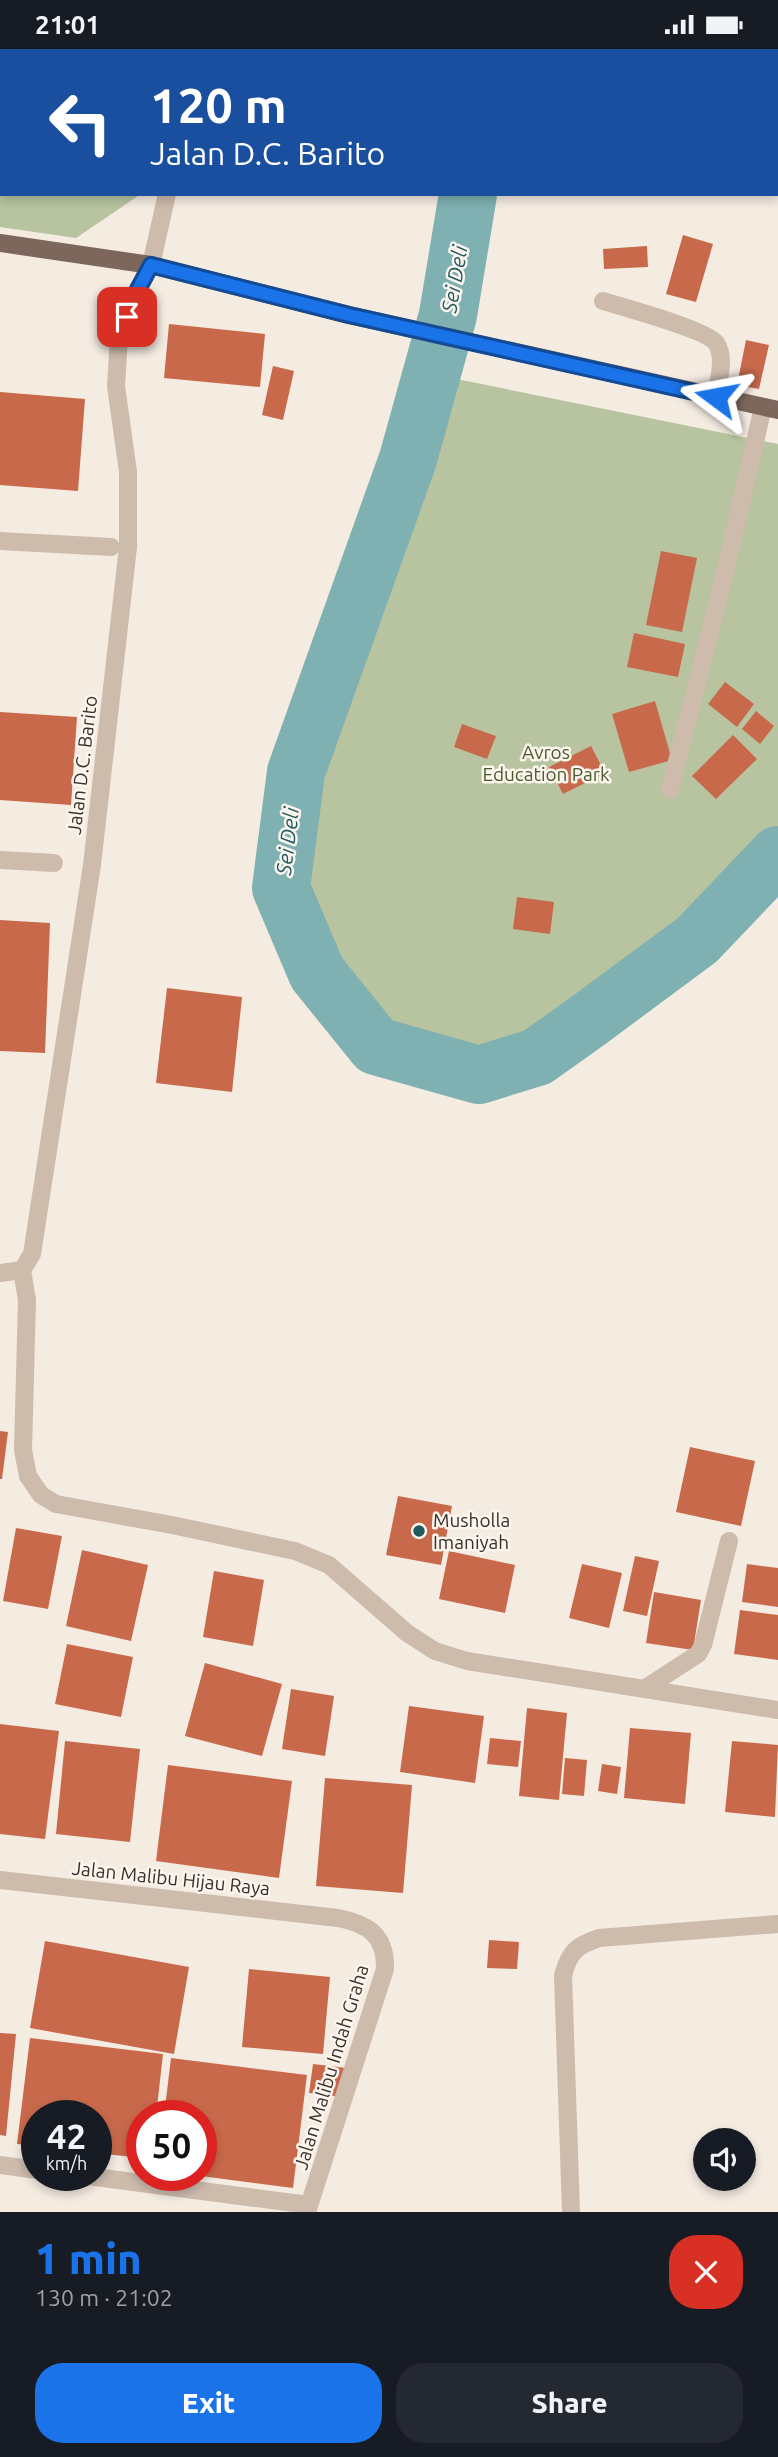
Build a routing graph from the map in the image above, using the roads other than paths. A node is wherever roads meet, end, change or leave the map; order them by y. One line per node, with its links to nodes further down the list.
1 (167, 196): 3 (street, Jalan D.C. Barito)
2 (0, 243): 3 (main road)
3 (151, 265): 5 (main road); 12 (street, Jalan D.C. Barito)
4 (603, 301): 5 (street)
5 (716, 397): 6 (main road)
6 (771, 408): 9 (street)
7 (0, 541): 8 (street)
8 (111, 547)
9 (670, 789)
10 (0, 860): 11 (street)
11 (54, 863)
12 (22, 1270): 13 (street); 15 (street)
13 (0, 1273)
14 (729, 1541): 15 (street)
15 (644, 1689): 16 (street)
16 (778, 1710)
17 (0, 1879): 18 (street, Jalan Malibu Hijau Raya)
18 (338, 1918): 23 (street, Jalan Malibu Indah Graha)
19 (778, 1924): 24 (street)
20 (0, 2165): 21 (street)
21 (21, 2168)
22 (112, 2180): 23 (street)
23 (308, 2209)
24 (571, 2212)

